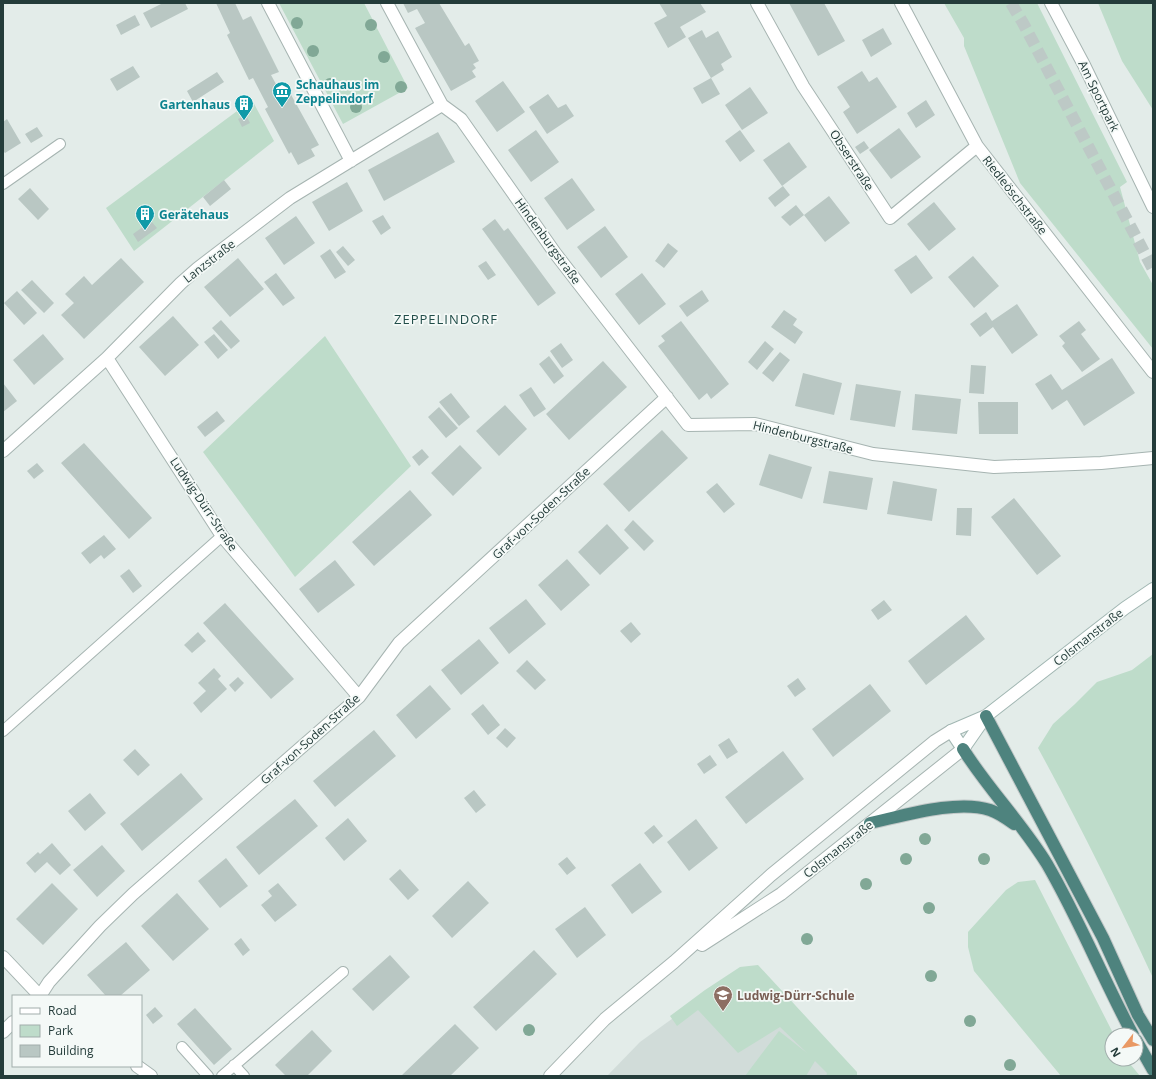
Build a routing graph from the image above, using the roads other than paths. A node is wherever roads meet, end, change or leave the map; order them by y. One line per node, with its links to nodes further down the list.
1 (268, 3): 9 (street)
2 (387, 3): 6 (street)
3 (757, 3): 8 (street, Obserstraße)
4 (901, 3): 8 (street, Riedleöschstraße)
5 (1050, 3): 11 (street, Am Sportpark)
6 (442, 105): 9 (street, Lanzstraße); 16 (street, Hindenburgstraße)
7 (60, 144): 10 (lane)
8 (977, 146): 15 (street, Riedleöschstraße)
9 (351, 161): 14 (street, Lanzstraße)
10 (3, 184)
11 (1145, 190): 12 (street, Am Sportpark); 13 (street, Am Sportpark)
12 (1153, 203)
13 (1153, 207)
14 (107, 358): 17 (street, Lanzstraße); 19 (street, Ludwig-Dürr-Straße)
15 (1153, 372)
16 (667, 397): 18 (street, Hindenburgstraße); 21 (street, Graf-von-Soden-Straße)
17 (3, 451)
18 (1153, 458)
19 (222, 536): 21 (street, Ludwig-Dürr-Straße); 23 (lane)
20 (1153, 589): 22 (street, Colsmanstraße)
21 (359, 697): 32 (street, Graf-von-Soden-Straße)
22 (986, 716): 24 (street, Colsmanstraße); 25 (street, Colsmanstraße); 36 (highway)
23 (3, 731)
24 (951, 731): 25 (street); 29 (street, Colsmanstraße)
25 (962, 749): 26 (street, Colsmanstraße); 27 (highway)
26 (870, 823): 27 (highway); 29 (street, Colsmanstraße)
27 (1029, 836): 34 (highway)
28 (3, 957): 31 (street)
29 (674, 962): 46 (street, Colsmanstraße)
30 (343, 972): 39 (lane)
31 (39, 995)
32 (41, 995)
33 (12, 1023): 35 (street)
34 (1129, 1027)
35 (3, 1032)
36 (1153, 1040)
37 (182, 1047): 43 (lane)
38 (1144, 1054): 41 (highway)
39 (234, 1065): 44 (lane); 45 (lane)
40 (139, 1067): 42 (street)
41 (1153, 1070)
42 (151, 1076)
43 (208, 1076)
44 (222, 1076)
45 (244, 1076)
46 (550, 1076)

